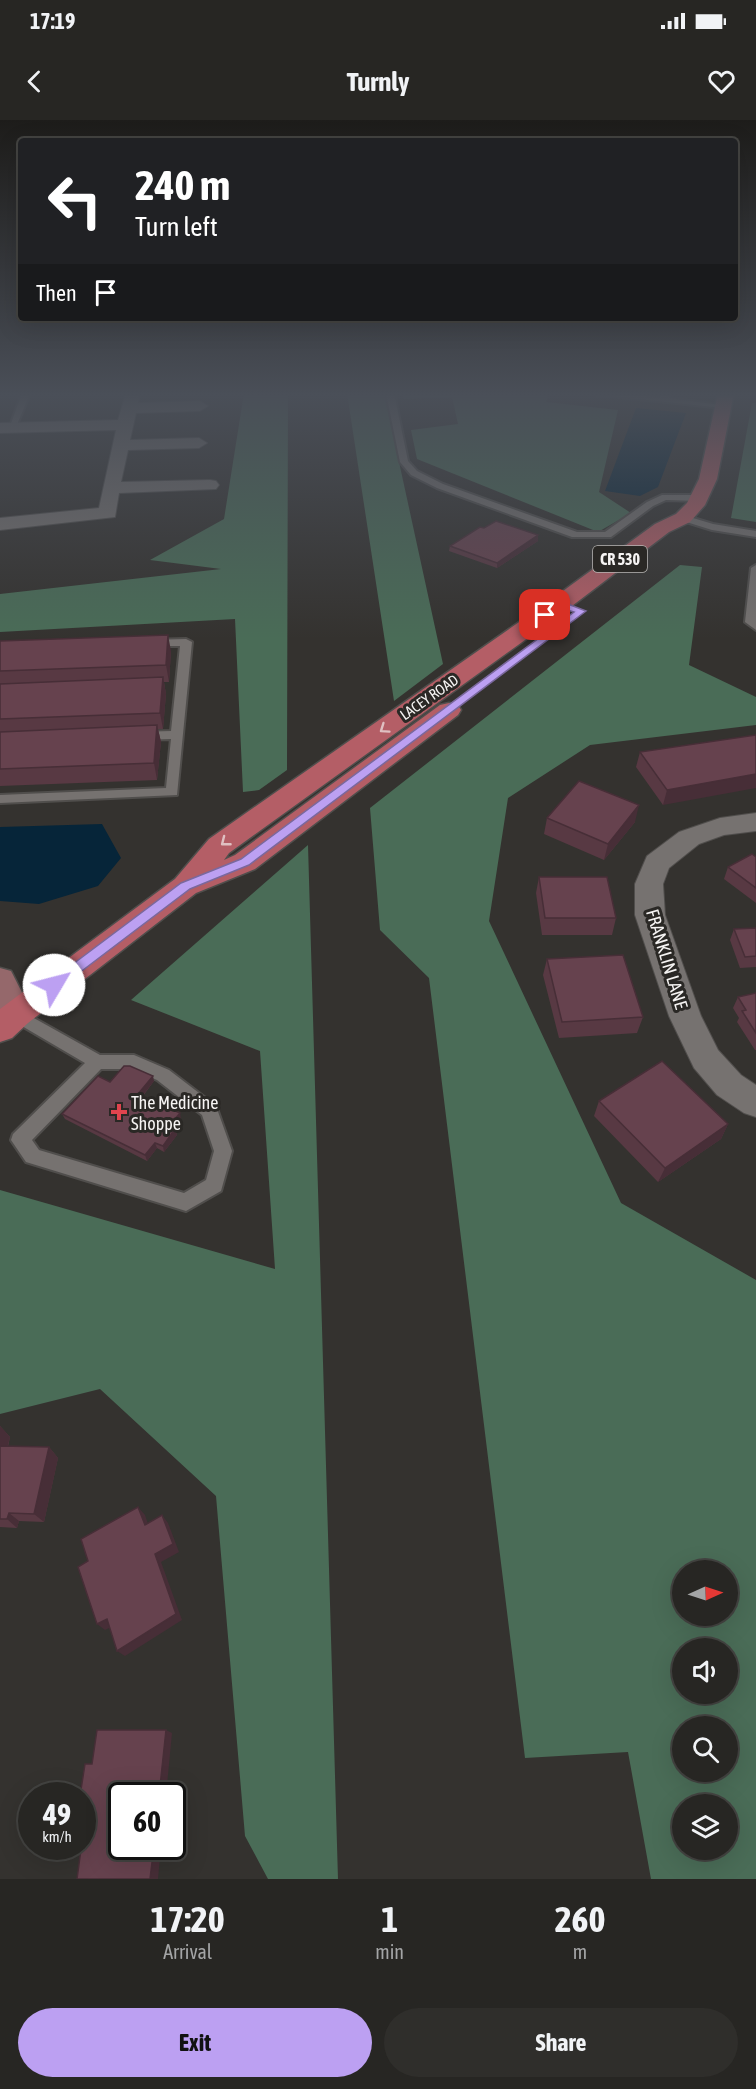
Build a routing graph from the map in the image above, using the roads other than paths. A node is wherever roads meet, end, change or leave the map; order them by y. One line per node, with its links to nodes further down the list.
1 (114, 475): 5 (street)
2 (418, 475): 6 (lane)
3 (709, 475): 6 (main road, LACEY ROAD / CR 530)
4 (210, 485): 5 (street)
5 (111, 488): 8 (street)
6 (699, 498): 7 (main road, LACEY ROAD / CR 530)
7 (683, 518): 9 (lane); 18 (main road, LACEY ROAD / CR 530)
8 (0, 524)
9 (756, 534)
10 (756, 568): 11 (lane)
11 (756, 627)
12 (140, 644): 13 (lane)
13 (178, 735): 14 (lane); 15 (lane)
14 (118, 737)
15 (0, 799)
16 (756, 822): 20 (street, FRANKLIN LANE)
17 (0, 980): 18 (street)
18 (5, 1018): 19 (lane)
19 (98, 1062): 19 (lane)
20 (756, 1103)

